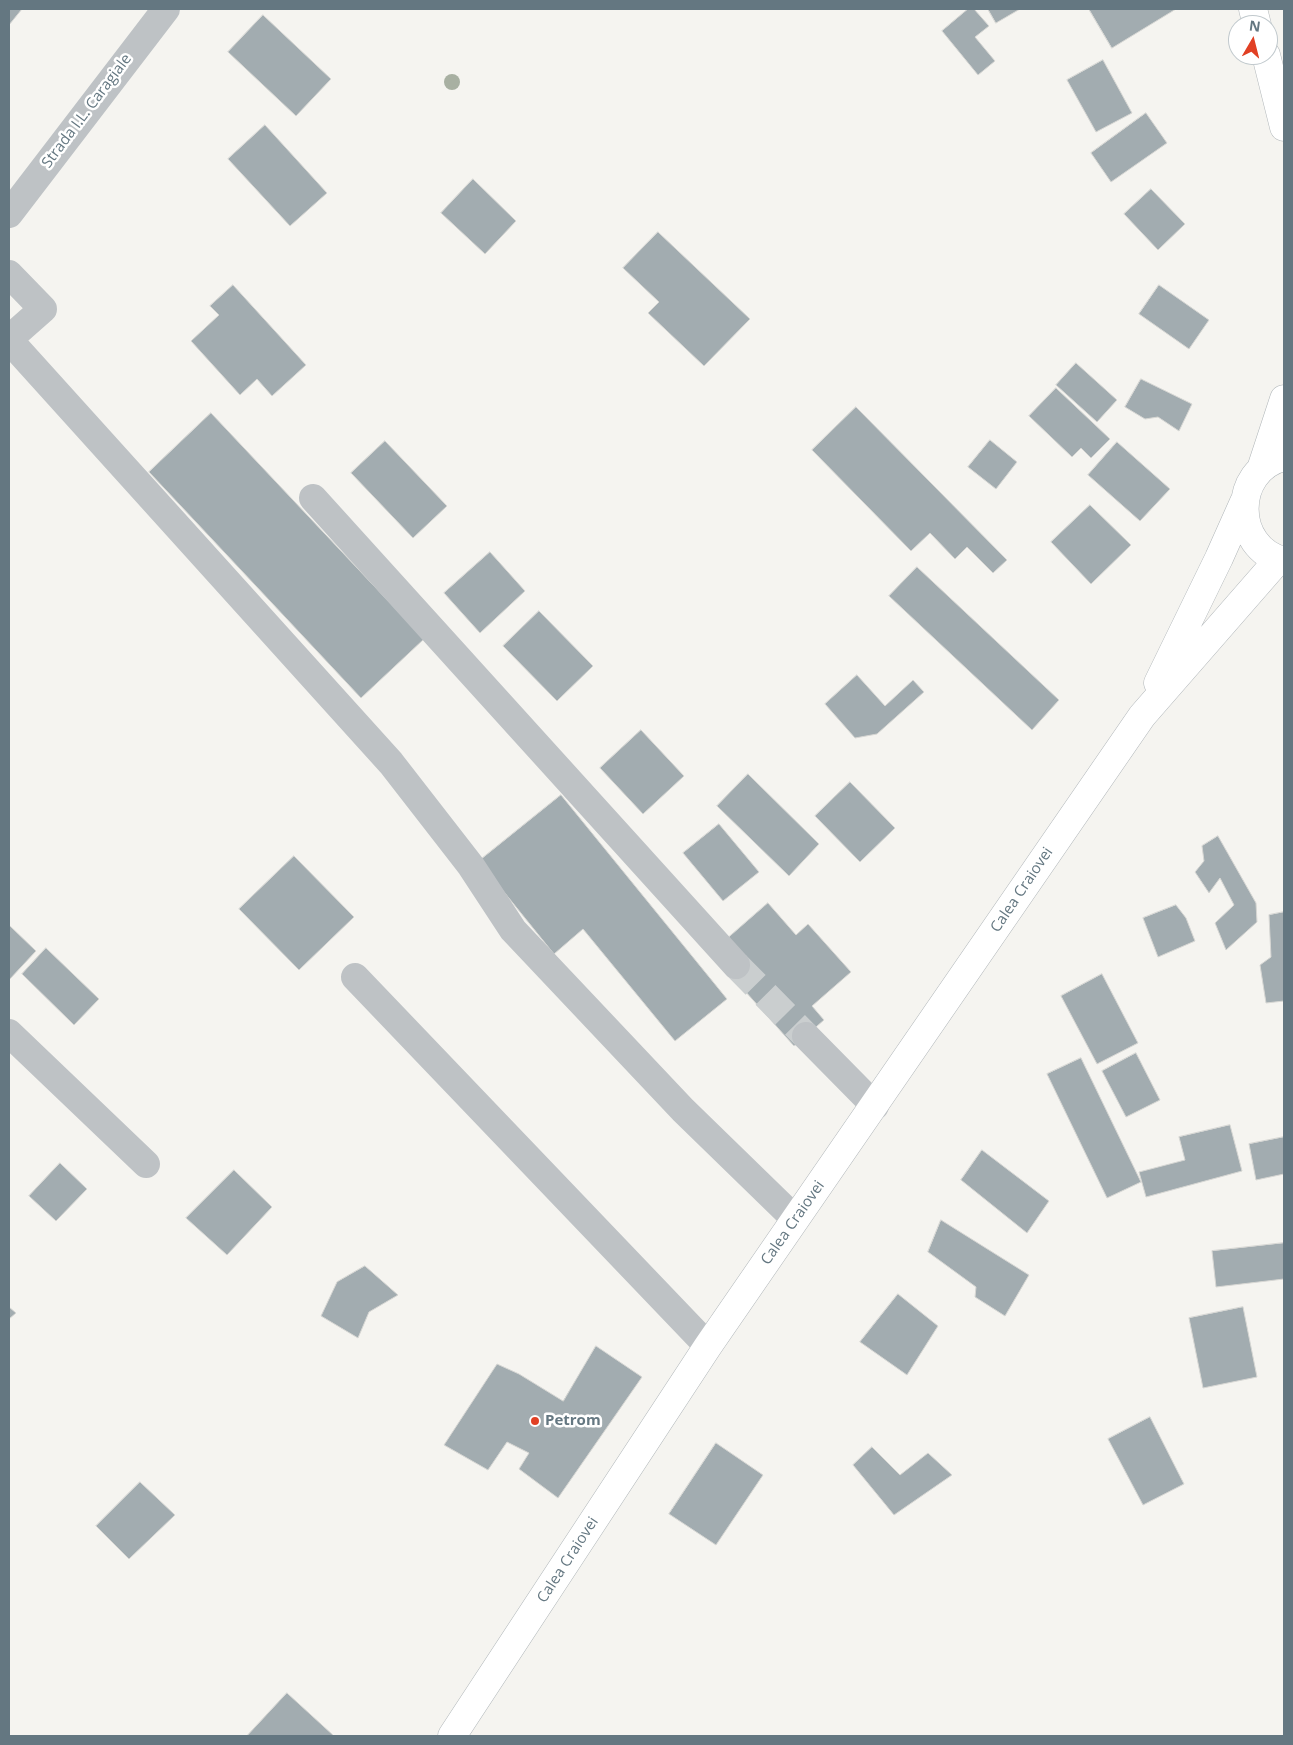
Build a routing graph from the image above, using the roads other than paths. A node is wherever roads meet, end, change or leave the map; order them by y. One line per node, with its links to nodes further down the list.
1 (166, 9): 4 (street, Strada I.L. Caragiale)
2 (1268, 65): 3 (main road)
3 (1284, 127)
4 (9, 214)
5 (9, 274): 6 (street)
6 (9, 339): 19 (street)
7 (1284, 399): 8 (main road)
8 (1273, 463): 10 (main road, Calea Craiovei)
9 (313, 498): 13 (street)
10 (1244, 502): 11 (main road); 12 (main road, Calea Craiovei)
11 (1281, 560): 12 (main road, Calea Craiovei)
12 (1142, 716): 17 (main road, Calea Craiovei)
13 (736, 965)
14 (355, 977): 20 (street)
15 (9, 1033): 18 (street)
16 (806, 1036): 17 (street)
17 (875, 1106): 19 (main road, Calea Craiovei)
18 (146, 1164)
19 (795, 1219): 20 (main road, Calea Craiovei)
20 (708, 1346): 21 (main road, Calea Craiovei)
21 (452, 1736)

